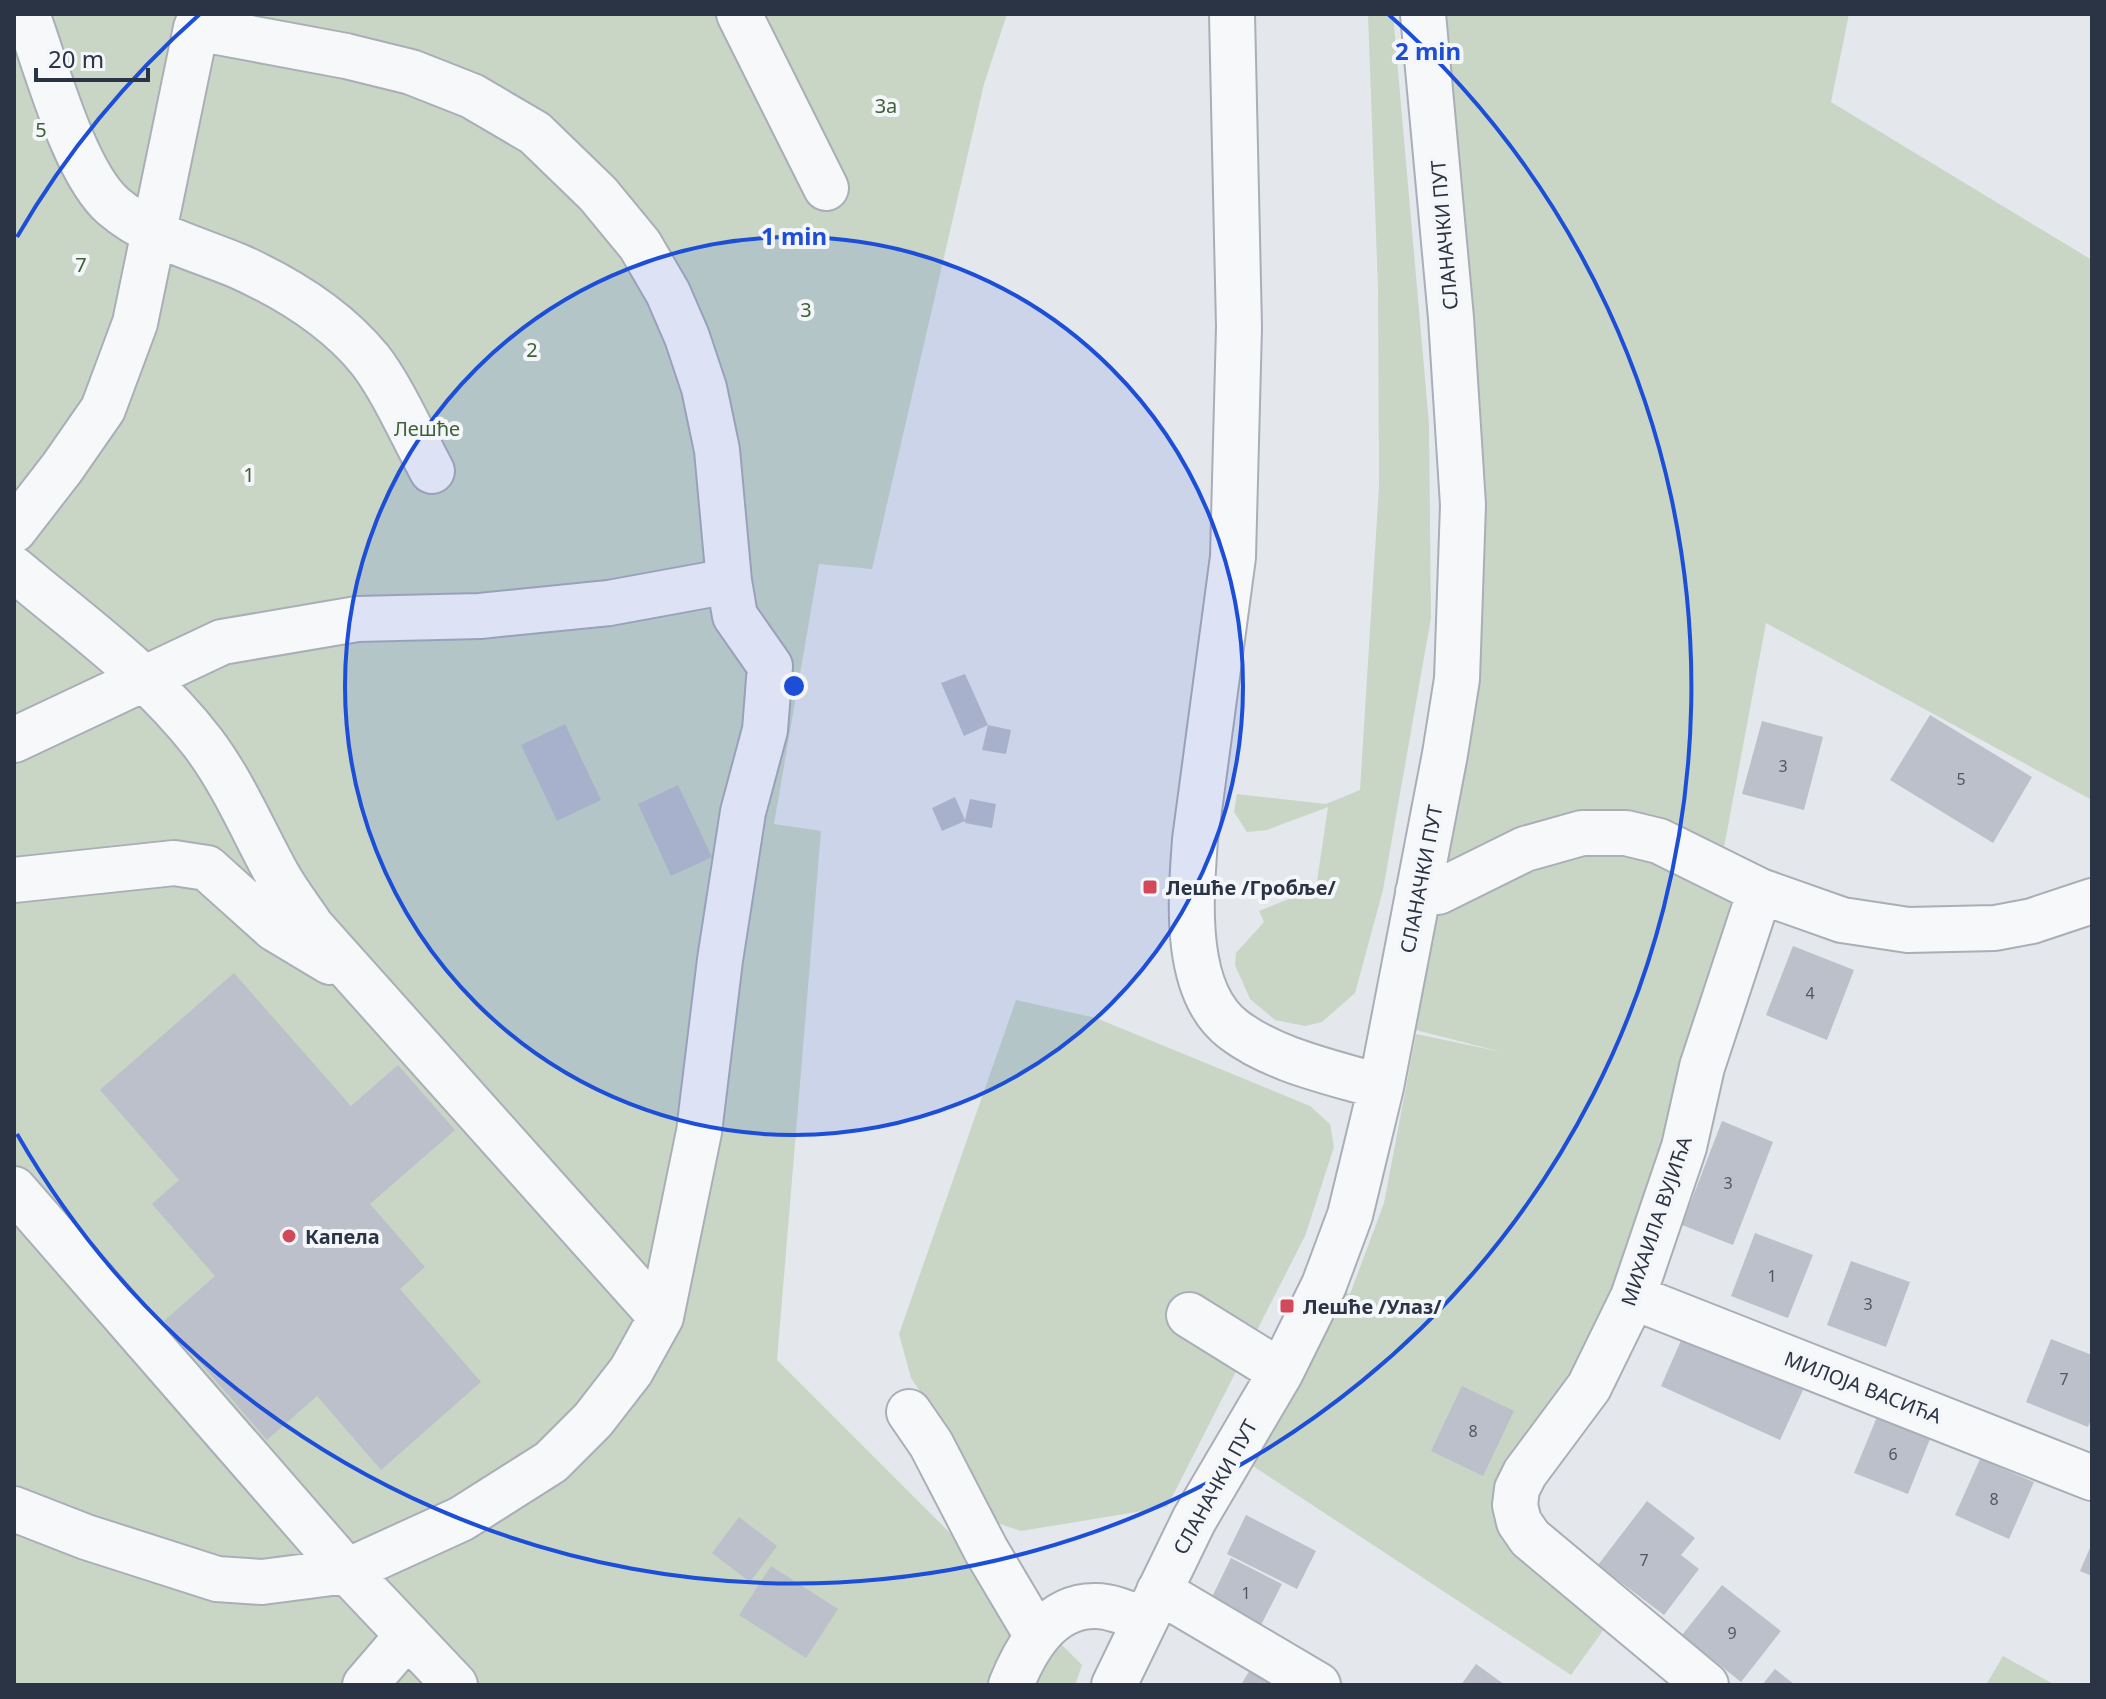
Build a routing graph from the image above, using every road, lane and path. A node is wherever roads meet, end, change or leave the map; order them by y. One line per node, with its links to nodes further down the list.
1 (27, 14): 7 (street)
2 (739, 14): 6 (street)
3 (1232, 14): 19 (street)
4 (1423, 14): 16 (street, СЛАНАЧКИ ПУТ)
5 (199, 21): 7 (street); 11 (street)
6 (826, 188)
7 (155, 235): 8 (street); 9 (street)
8 (432, 471)
9 (14, 530)
10 (14, 569): 12 (street)
11 (729, 581): 12 (street); 23 (street)
12 (143, 678): 13 (street); 18 (street)
13 (14, 740)
14 (14, 880): 18 (street)
15 (1760, 891): 16 (street); 17 (street); 21 (street, МИХАИЛА ВУЈИЋА)
16 (1418, 892): 19 (street, СЛАНАЧКИ ПУТ)
17 (2092, 901)
18 (360, 980): 23 (street)
19 (1381, 1087): 24 (street, СЛАНАЧКИ ПУТ)
20 (14, 1189): 28 (street)
21 (1633, 1297): 26 (street, МИЛОЈА ВАСИЋА); 37 (street, МИХАИЛА ВУЈИЋА)
22 (1189, 1315): 24 (street)
23 (661, 1317): 28 (street)
24 (1281, 1372): 29 (street, СЛАНАЧКИ ПУТ)
25 (909, 1412): 31 (street)
26 (2092, 1478)
27 (14, 1509): 28 (street)
28 (347, 1571): 30 (street)
29 (1151, 1605): 31 (street); 35 (street, СЛАНАЧКИ ПУТ); 36 (street)
30 (408, 1635): 32 (street); 33 (street)
31 (1037, 1636): 34 (street)
32 (365, 1685)
33 (455, 1685)
34 (1011, 1685)
35 (1114, 1685)
36 (1318, 1685)
37 (1706, 1685)

